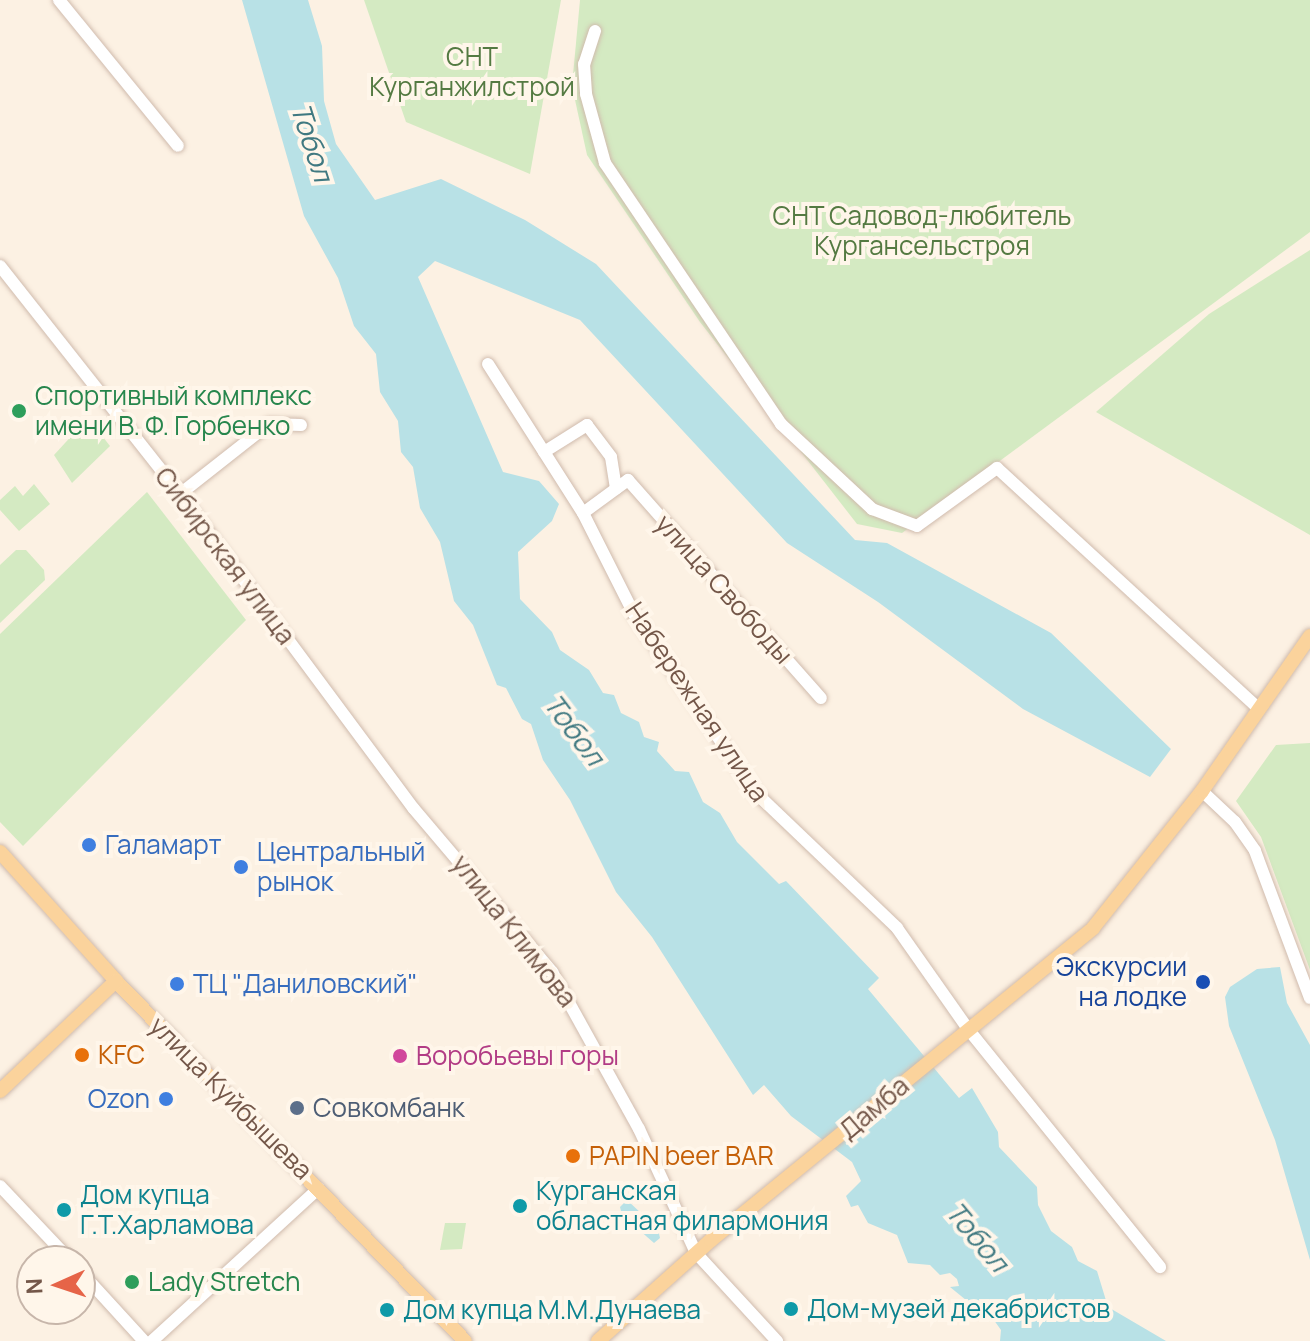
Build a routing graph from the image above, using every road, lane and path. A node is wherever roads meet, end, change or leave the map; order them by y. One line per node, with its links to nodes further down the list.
1 (59, 0): 3 (street)
2 (595, 31): 13 (street)
3 (178, 146)
4 (2, 273): 9 (street, Сибирская улица)
5 (488, 364): 7 (street, Набережная улица)
6 (301, 425): 9 (street)
7 (544, 452): 8 (street); 10 (street, Набережная улица)
8 (616, 489): 10 (street); 12 (street, улица Свободы)
9 (180, 494): 14 (street, Сибирская улица)
10 (583, 513): 19 (street, Набережная улица)
11 (1310, 636): 13 (main road, Дамба)
12 (821, 698)
13 (1258, 708): 15 (main road, Дамба)
14 (360, 734): 24 (street, улица Климова)
15 (1202, 791): 18 (street); 19 (main road, Дамба)
16 (0, 852): 17 (main road, улица Куйбышева)
17 (116, 981): 20 (main road); 22 (main road, улица Куйбышева)
18 (1310, 998)
19 (968, 1029): 24 (main road, Дамба); 25 (street, Набережная улица)
20 (0, 1091)
21 (0, 1186): 23 (street)
22 (319, 1188): 28 (street); 29 (main road, улица Куйбышева)
23 (56, 1245)
24 (696, 1253): 30 (main road, Дамба); 31 (street, улица Климова)
25 (1160, 1267)
26 (96, 1288): 27 (street)
27 (144, 1341)
28 (152, 1341)
29 (465, 1341)
30 (598, 1341)
31 (777, 1341)

